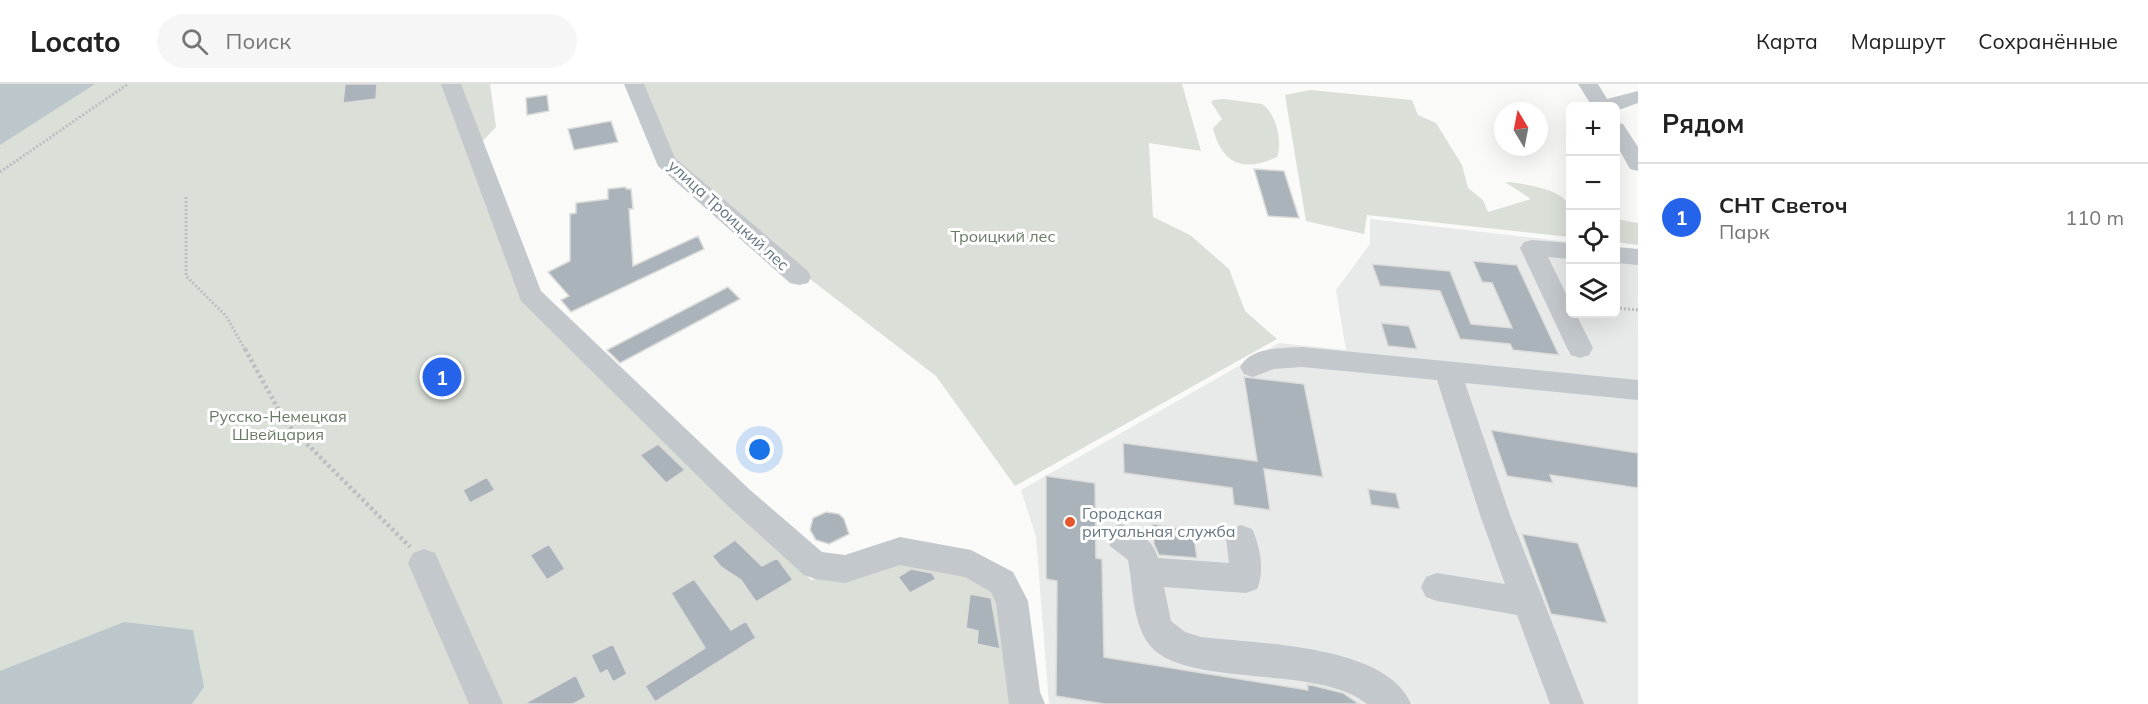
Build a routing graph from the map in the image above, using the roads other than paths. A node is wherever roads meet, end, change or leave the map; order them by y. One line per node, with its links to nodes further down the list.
1 (451, 84): 26 (street)
2 (634, 84): 14 (street, улица Троицкий лес)
3 (1588, 84): 7 (street)
4 (1625, 84): 5 (street)
5 (1638, 88)
6 (1638, 97): 8 (street)
7 (1599, 102)
8 (1618, 102)
9 (1620, 134): 10 (street)
10 (1637, 162)
11 (1566, 251): 15 (street)
12 (1620, 255): 13 (street)
13 (1638, 257)
14 (799, 277)
15 (1580, 348)
16 (1253, 367): 17 (street)
17 (1448, 373): 18 (street); 24 (street)
18 (1638, 390)
19 (1121, 537): 22 (street)
20 (1241, 538): 22 (street)
21 (424, 562): 25 (street)
22 (1146, 571): 27 (street)
23 (1437, 587): 24 (street)
24 (1527, 602): 28 (street)
25 (486, 704)
26 (1028, 704)
27 (1394, 704)
28 (1567, 704)

